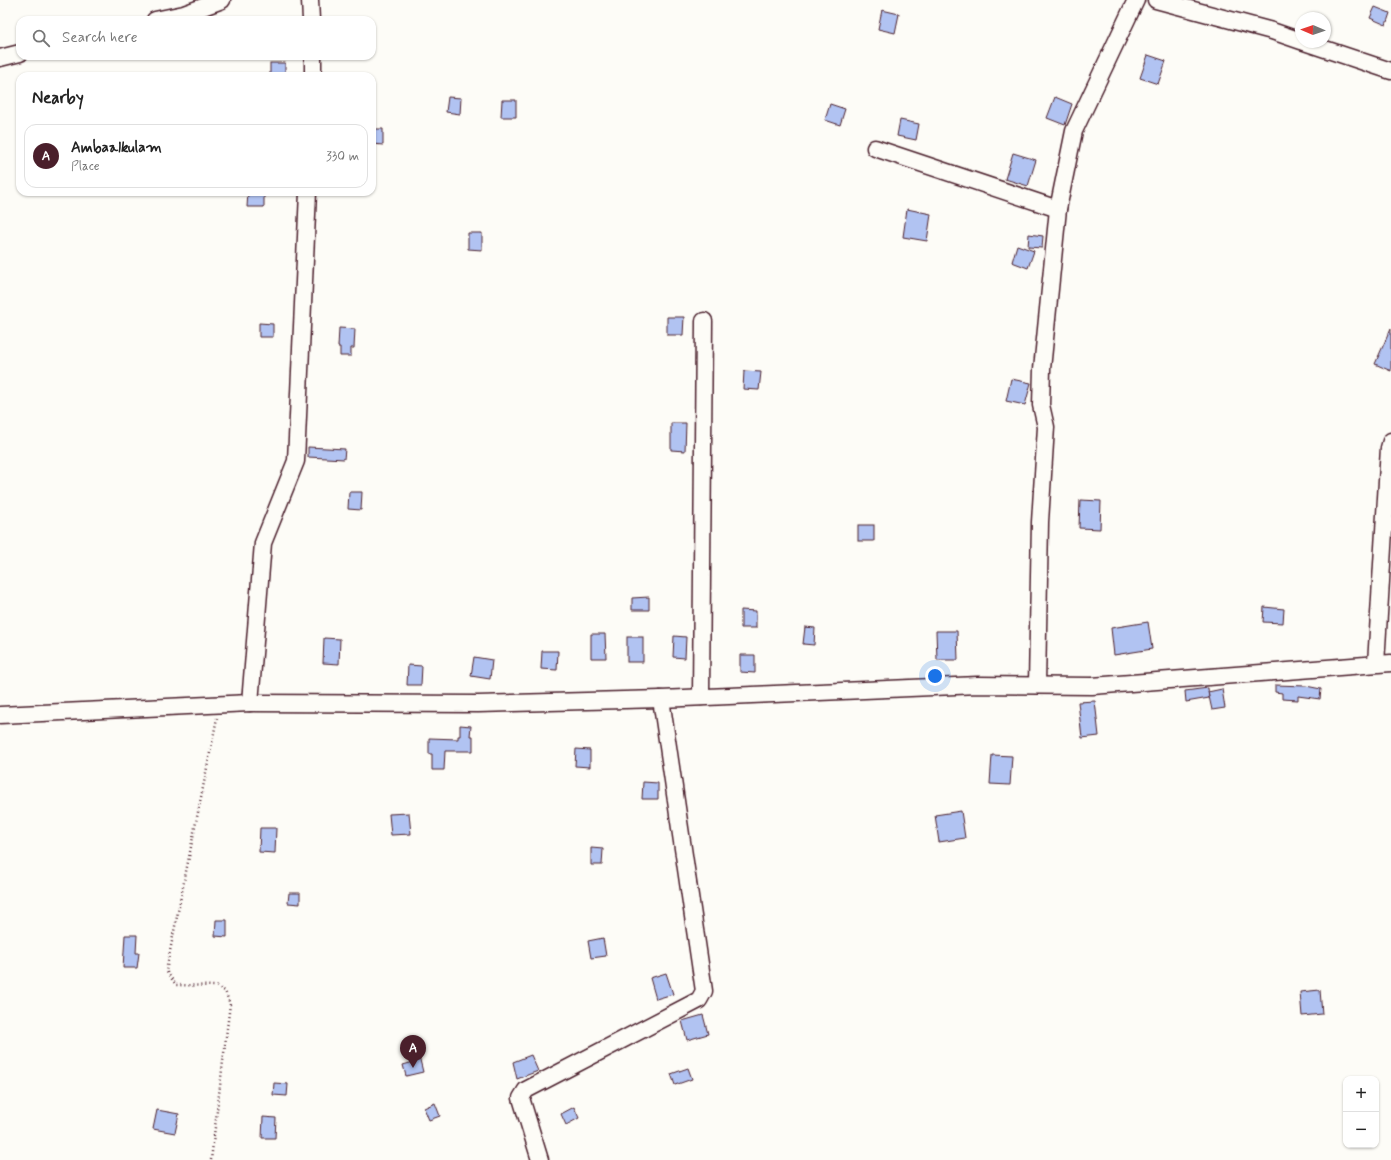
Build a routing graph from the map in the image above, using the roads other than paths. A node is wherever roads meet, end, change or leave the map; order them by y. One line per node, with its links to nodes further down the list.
1 (222, 0): 5 (street)
2 (310, 0): 6 (street)
3 (1136, 0): 16 (street)
4 (1156, 0): 7 (street)
5 (174, 16)
6 (312, 16)
7 (1295, 39)
8 (1322, 48): 12 (street)
9 (16, 54): 10 (street)
10 (0, 58)
11 (313, 60): 13 (street)
12 (1391, 71)
13 (313, 72)
14 (875, 148): 16 (street)
15 (308, 196): 23 (street)
16 (1058, 209): 20 (street)
17 (704, 321): 21 (street)
18 (1391, 441): 19 (street)
19 (1383, 663): 20 (street)
20 (1037, 686): 21 (street)
21 (701, 697): 22 (street)
22 (661, 699): 23 (street); 25 (street)
23 (250, 703): 24 (street)
24 (0, 715)
25 (540, 1160)

